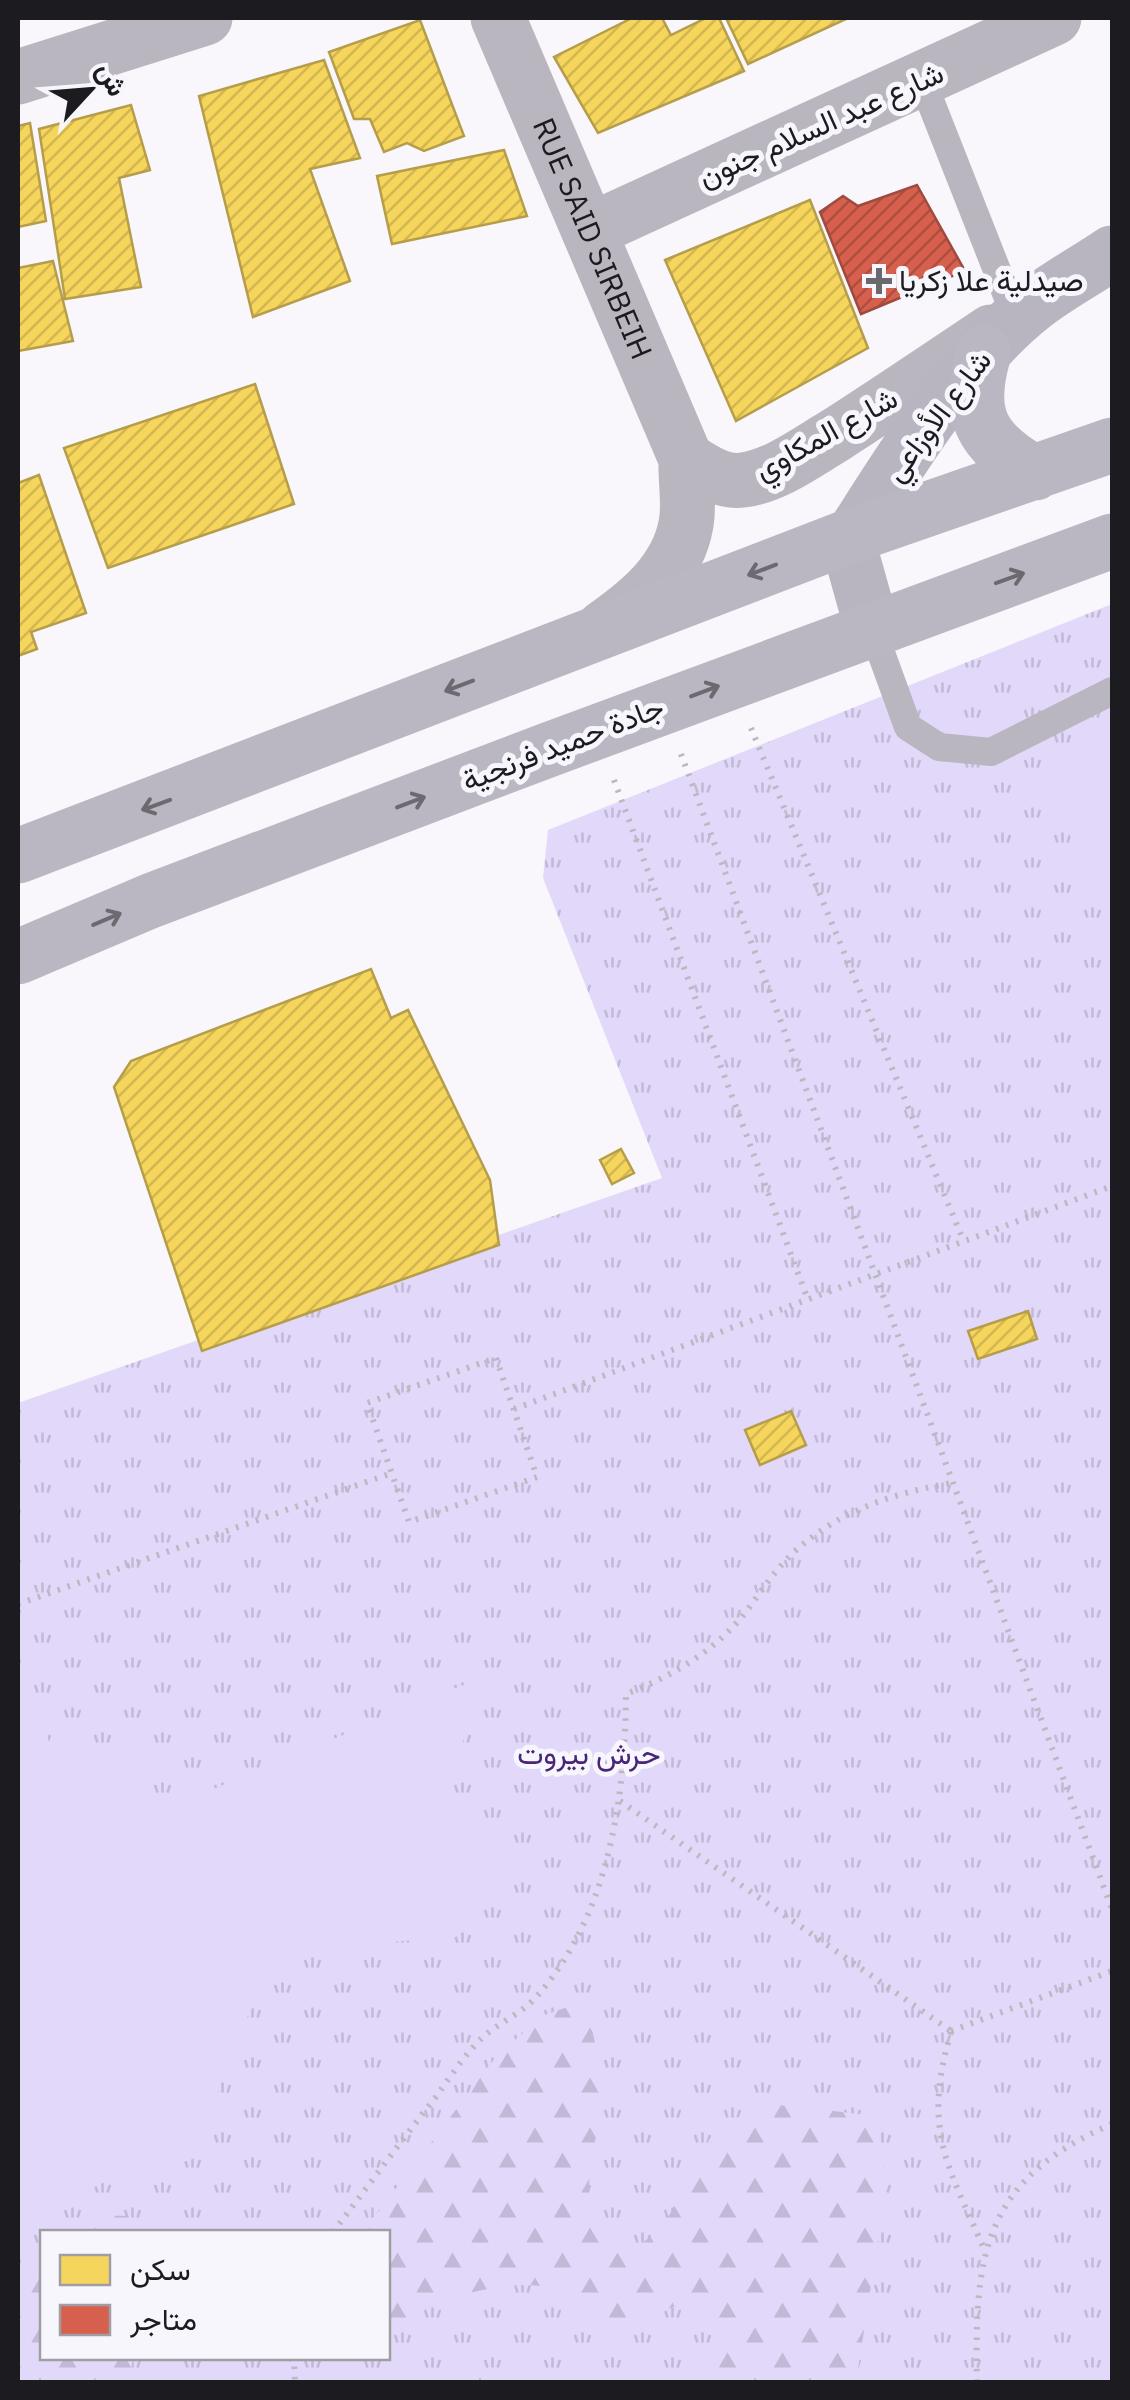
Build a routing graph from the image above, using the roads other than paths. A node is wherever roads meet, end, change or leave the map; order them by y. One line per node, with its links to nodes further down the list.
1 (498, 18): 6 (street, RUE SAID SIRBEIH)
2 (1054, 18): 5 (street, شارع عبد السلام جنون)
3 (177, 21): 4 (street)
4 (18, 77)
5 (922, 80): 6 (street, شارع عبد السلام جنون); 8 (lane)
6 (588, 231): 10 (street, RUE SAID SIRBEIH)
7 (1112, 253): 8 (street, شارع الأوزاعي)
8 (1011, 325): 10 (street, شارع المكاوي); 11 (main road); 12 (street, شارع الأوزاعي)
9 (1112, 445): 11 (main road)
10 (686, 459): 15 (street)
11 (1035, 473): 12 (main road)
12 (853, 535): 14 (street); 15 (main road, one-way to 15)
13 (1112, 541): 14 (main road, جادة حميد فرنجية, one-way to 13)
14 (872, 628): 16 (lane); 18 (main road, جادة حميد فرنجية, one-way to 14)
15 (599, 631): 17 (main road, one-way to 17)
16 (1112, 691)
17 (18, 856)
18 (18, 957)

